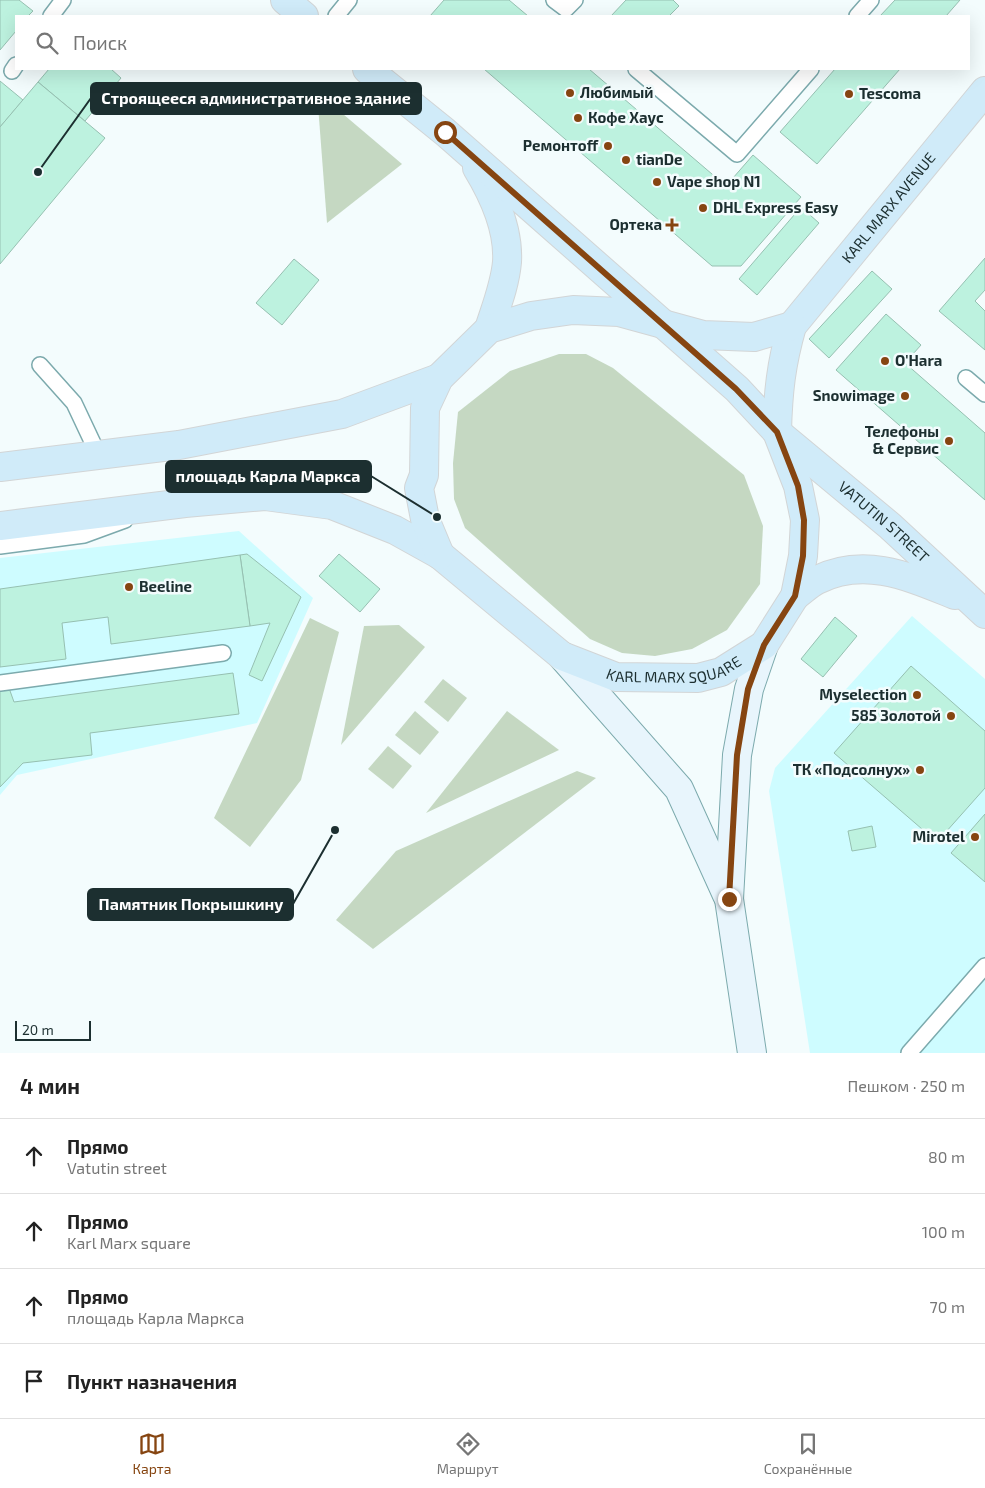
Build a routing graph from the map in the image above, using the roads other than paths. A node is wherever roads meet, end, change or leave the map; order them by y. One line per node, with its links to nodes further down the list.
1 (63, 0): 5 (lane)
2 (285, 0): 6 (main road)
3 (349, 0): 7 (lane)
4 (871, 0): 8 (lane)
5 (52, 15)
6 (303, 15)
7 (337, 15)
8 (857, 15)
9 (368, 70): 13 (main road)
10 (637, 70): 11 (lane)
11 (810, 70)
12 (985, 91): 15 (main road, KARL MARX AVENUE)
13 (465, 150): 14 (main road); 16 (main road)
14 (664, 325): 15 (main road); 16 (main road, KARL MARX SQUARE); 21 (main road, KARL MARX SQUARE)
15 (792, 326): 21 (main road)
16 (489, 329): 18 (main road, KARL MARX SQUARE)
17 (40, 365): 22 (lane)
18 (439, 378): 22 (main road); 27 (main road, KARL MARX SQUARE)
19 (966, 378): 20 (lane)
20 (985, 394)
21 (777, 432): 28 (main road, KARL MARX SQUARE); 29 (main road, VATUTIN STREET)
22 (98, 454): 23 (main road)
23 (0, 466)
24 (161, 506): 25 (main road); 26 (lane); 27 (main road)
25 (0, 526)
26 (0, 546)
27 (440, 555): 32 (main road, KARL MARX SQUARE)
28 (795, 596): 29 (main road); 30 (main road, KARL MARX SQUARE)
29 (978, 608)
30 (764, 645): 32 (main road, KARL MARX SQUARE); 34 (main road)
31 (223, 653): 33 (lane)
32 (562, 656): 34 (main road)
33 (0, 683)
34 (729, 899): 36 (main road)
35 (985, 966): 37 (lane)
36 (752, 1053)
37 (909, 1053)

